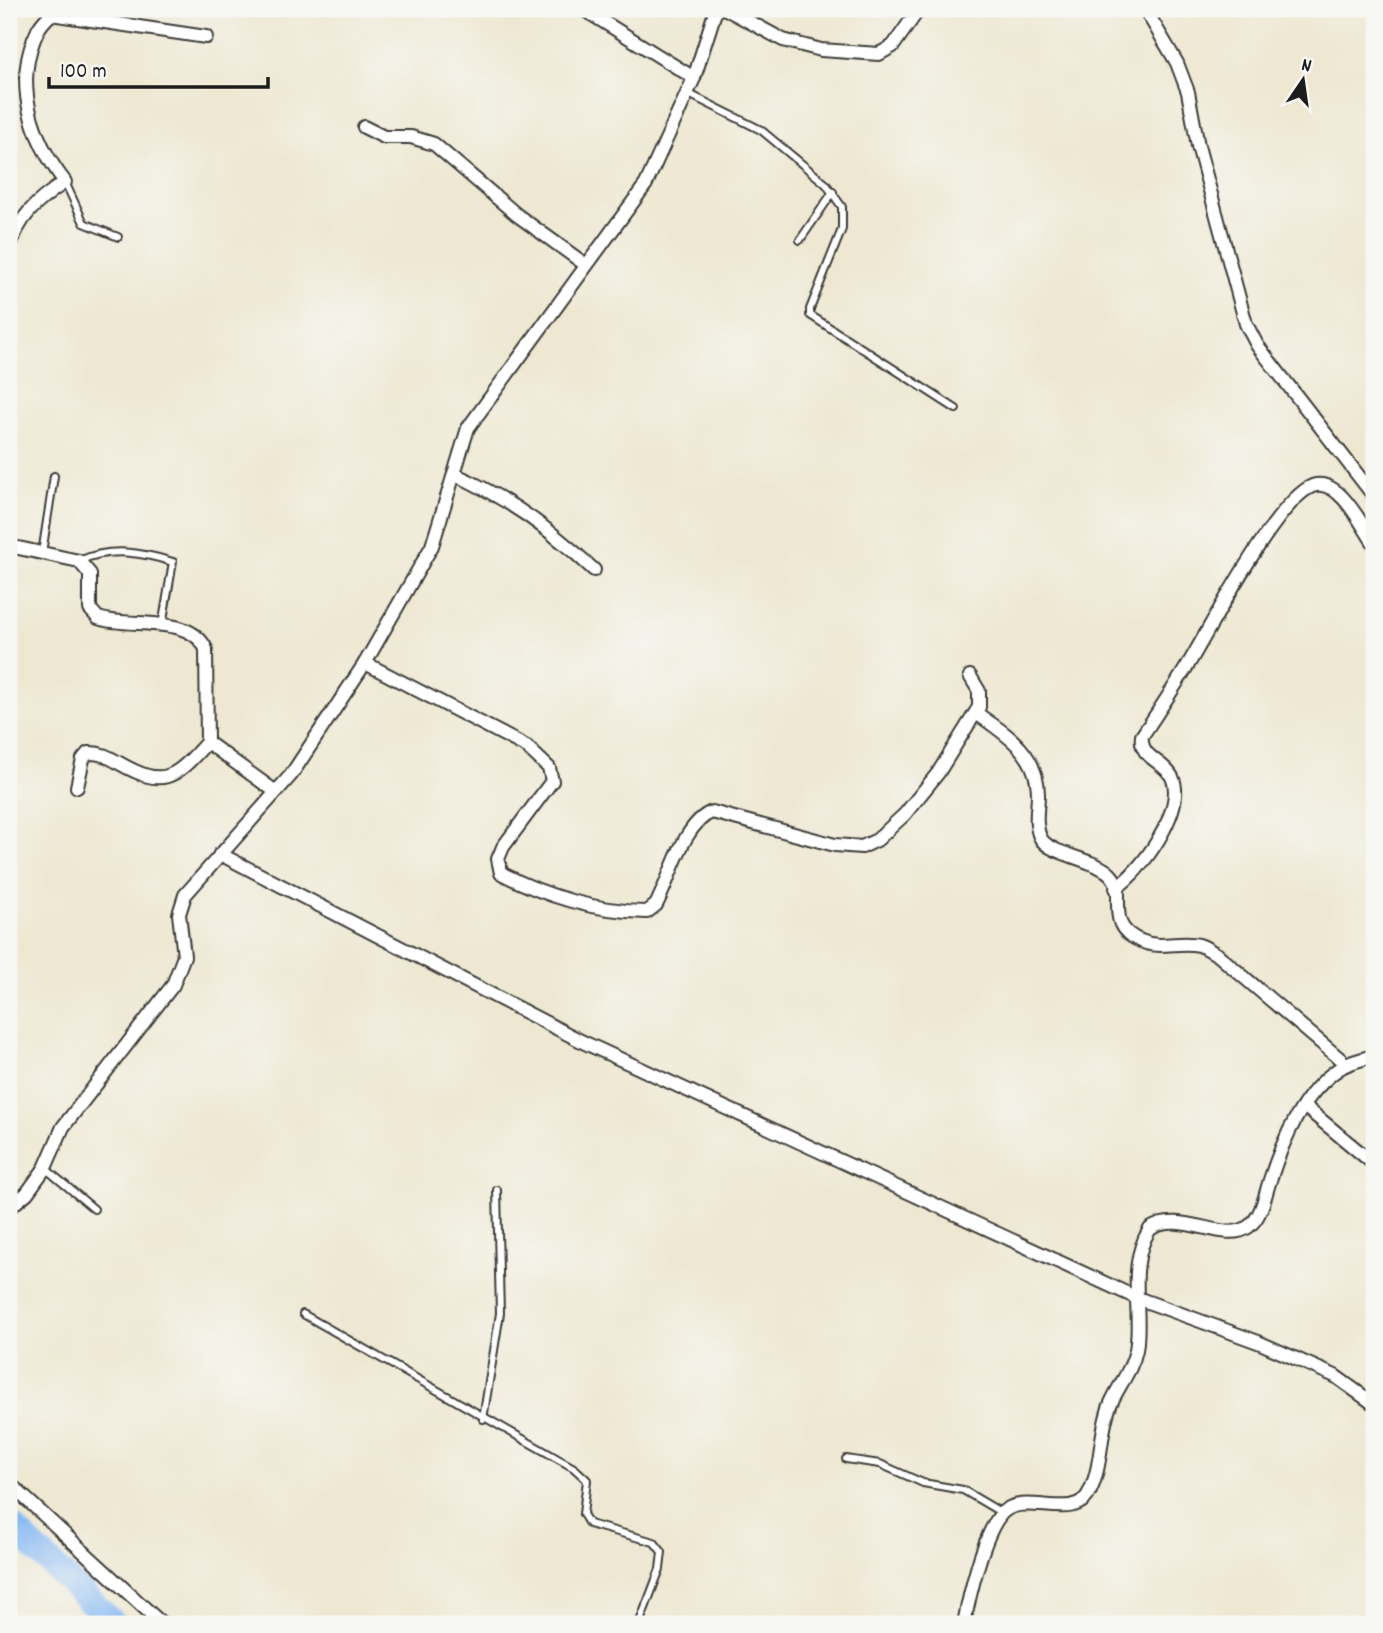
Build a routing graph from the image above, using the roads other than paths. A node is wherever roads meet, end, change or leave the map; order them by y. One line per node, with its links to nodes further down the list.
1 (583, 9): 8 (street)
2 (716, 9): 8 (street)
3 (726, 9): 4 (street)
4 (919, 9)
5 (1145, 9): 20 (street)
6 (52, 11): 7 (street); 11 (street)
7 (206, 37)
8 (694, 78): 9 (street)
9 (687, 93): 12 (lane); 16 (street)
10 (364, 127): 16 (street)
11 (65, 182): 13 (lane); 15 (street)
12 (833, 192): 14 (lane); 17 (lane)
13 (118, 237)
14 (800, 240)
15 (9, 249)
16 (586, 265): 18 (street)
17 (956, 408)
18 (454, 474): 25 (street); 27 (street)
19 (54, 475): 23 (lane)
20 (1374, 496)
21 (1374, 543): 34 (street)
22 (9, 546): 23 (street)
23 (42, 553): 24 (street)
24 (79, 561): 26 (street); 26 (lane)
25 (594, 570)
26 (162, 626): 30 (street)
27 (365, 663): 29 (street); 32 (street)
28 (970, 676): 29 (street)
29 (976, 713): 34 (street)
30 (206, 742): 31 (street); 32 (street)
31 (77, 787)
32 (276, 792): 33 (street)
33 (220, 854): 39 (street); 43 (street)
34 (1116, 888): 36 (street)
35 (1374, 1055): 36 (street)
36 (1346, 1064): 37 (street)
37 (1304, 1106): 38 (street); 43 (street)
38 (1374, 1164)
39 (46, 1168): 41 (street); 42 (lane)
40 (497, 1190): 46 (lane)
41 (9, 1208)
42 (94, 1209)
43 (1137, 1298): 45 (street); 49 (street)
44 (303, 1314): 46 (lane)
45 (1374, 1404)
46 (483, 1419): 51 (lane)
47 (846, 1460): 49 (lane)
48 (9, 1483): 50 (street)
49 (1002, 1513): 52 (street)
50 (162, 1624)
51 (639, 1624)
52 (964, 1624)

